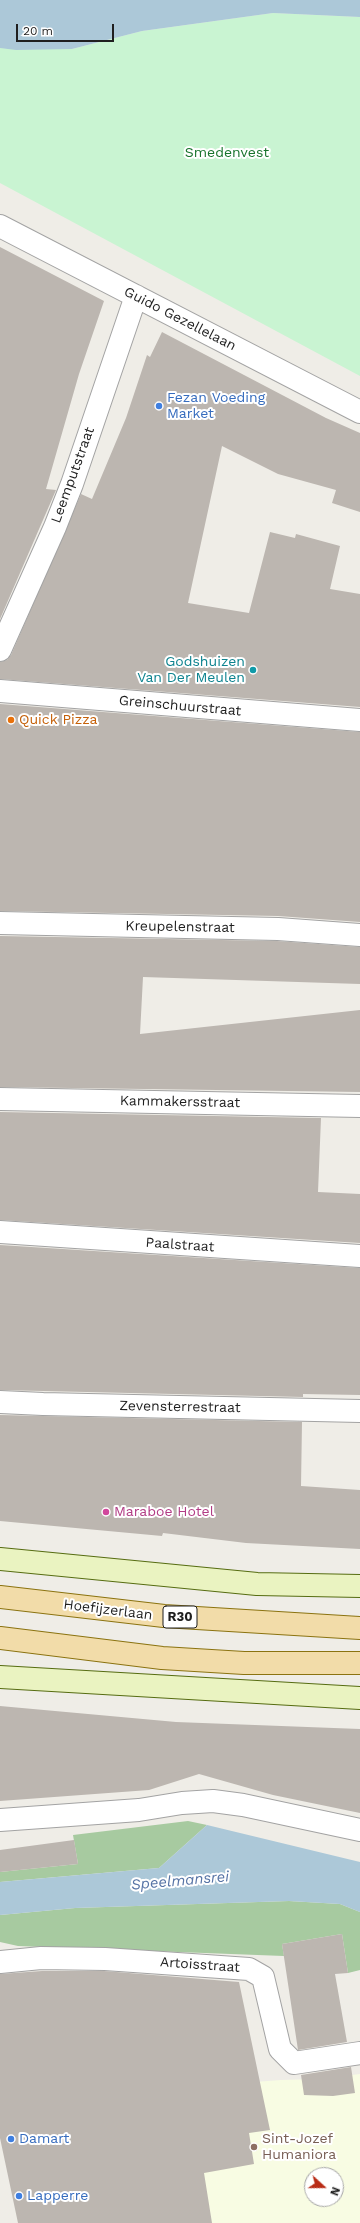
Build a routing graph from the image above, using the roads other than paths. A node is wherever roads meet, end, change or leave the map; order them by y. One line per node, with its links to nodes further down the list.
1 (0, 226): 2 (street, Guido Gezellelaan)
2 (136, 296): 3 (street, Guido Gezellelaan); 4 (street, Leemputstraat)
3 (360, 412)
4 (0, 650)
5 (0, 691): 6 (street, Greinschuurstraat)
6 (360, 720)
7 (0, 923): 8 (street, Kreupelenstraat)
8 (360, 935)
9 (0, 1099): 10 (street, Kammakersstraat)
10 (360, 1106)
11 (0, 1232): 12 (street, Paalstraat)
12 (360, 1256)
13 (0, 1402): 14 (street, Zevensterrestraat)
14 (360, 1410)
15 (0, 1559): 16 (main road)
16 (360, 1586)
17 (0, 1597): 18 (main road, Hoefijzerlaan / R30)
18 (360, 1628)
19 (0, 1638): 20 (main road)
20 (360, 1663)
21 (0, 1677): 22 (main road)
22 (360, 1698)
23 (0, 1820): 24 (street)
24 (360, 1830)
25 (0, 1962): 26 (street, Artoisstraat)
26 (360, 2053)

